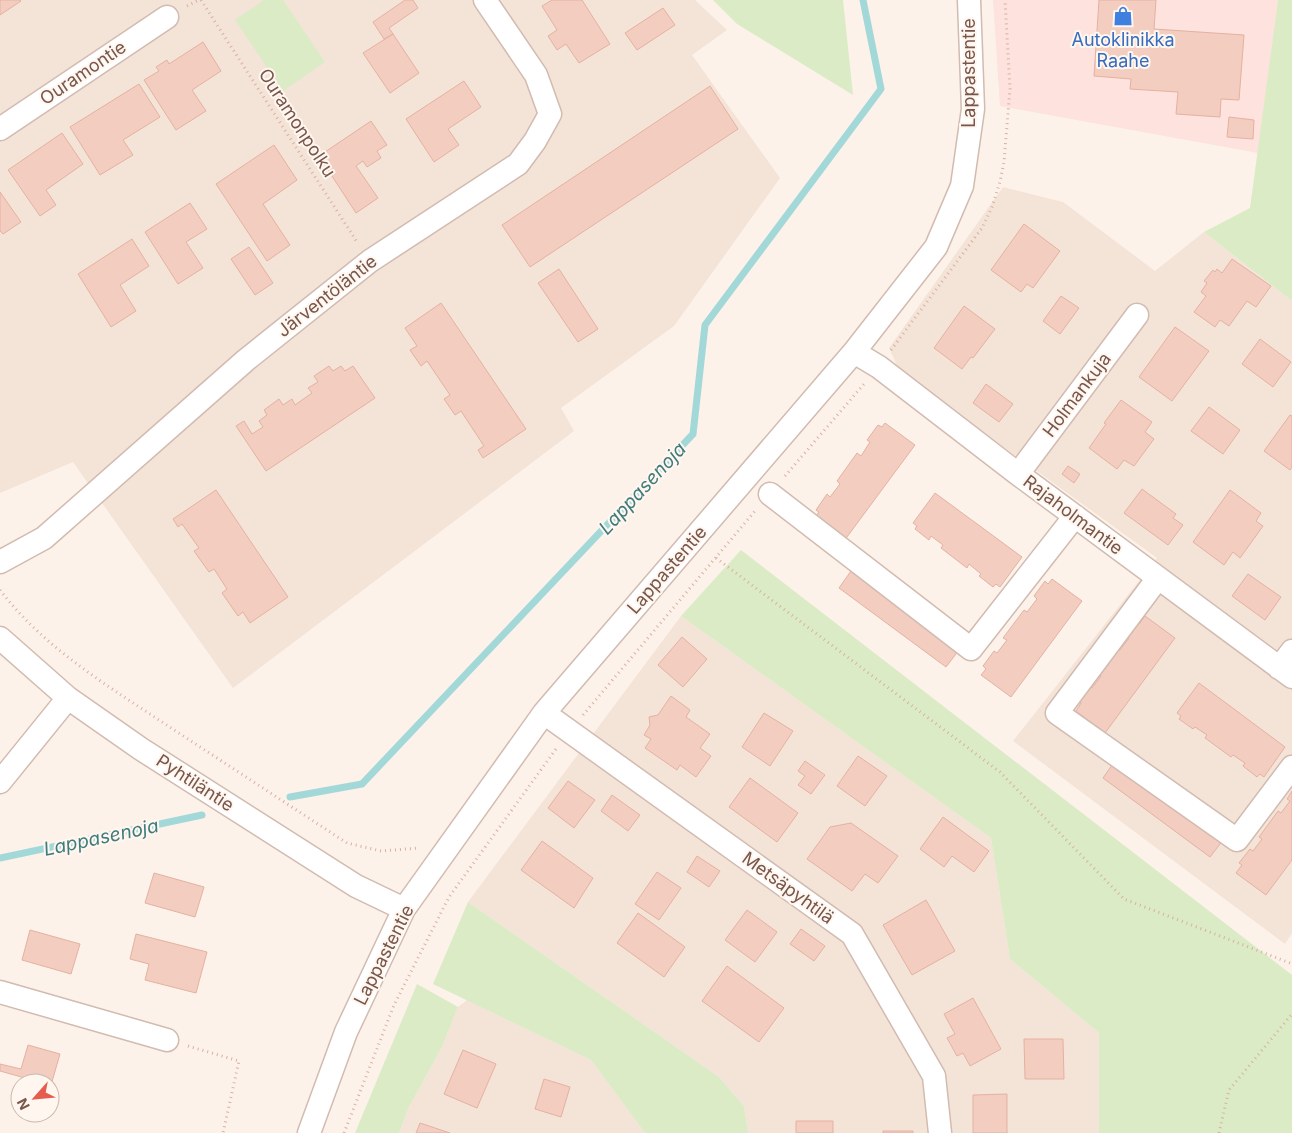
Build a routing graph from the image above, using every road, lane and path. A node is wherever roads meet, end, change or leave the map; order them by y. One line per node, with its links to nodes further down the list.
1 (200, 0): 7 (path, Ouramonpolku)
2 (485, 0): 7 (street, Järventöläntie)
3 (969, 0): 9 (street, Lappastentie)
4 (1005, 0): 10 (path)
5 (167, 17): 6 (street, Ouramontie)
6 (0, 129)
7 (370, 261): 15 (street, Järventöläntie)
8 (1137, 315): 11 (street, Holmankuja)
9 (854, 352): 10 (street, Rajaholmantie); 21 (street, Lappastentie)
10 (879, 366): 11 (street, Rajaholmantie); 12 (path)
11 (1018, 474): 13 (street, Rajaholmantie)
12 (770, 494): 13 (street); 14 (path)
13 (1075, 516): 16 (street, Rajaholmantie)
14 (716, 558): 22 (path); 28 (path)
15 (0, 562)
16 (1158, 578): 19 (street, Rajaholmantie); 23 (street)
17 (0, 590): 25 (path)
18 (0, 638): 20 (street, Pyhtiläntie)
19 (1288, 665)
20 (68, 698): 24 (street); 27 (street, Pyhtiläntie)
21 (544, 713): 22 (street, Metsäpyhtilä); 25 (street, Lappastentie)
22 (570, 730): 26 (path); 35 (street, Metsäpyhtilä)
23 (1292, 767)
24 (0, 782)
25 (441, 858): 26 (path); 27 (street, Lappastentie)
26 (466, 874): 34 (path)
27 (404, 909): 33 (street, Lappastentie)
28 (1292, 966)
29 (0, 992): 31 (street)
30 (1292, 1014): 36 (path)
31 (168, 1040): 32 (path)
32 (223, 1133)
33 (309, 1133)
34 (344, 1133)
35 (940, 1133)
36 (1219, 1133)

